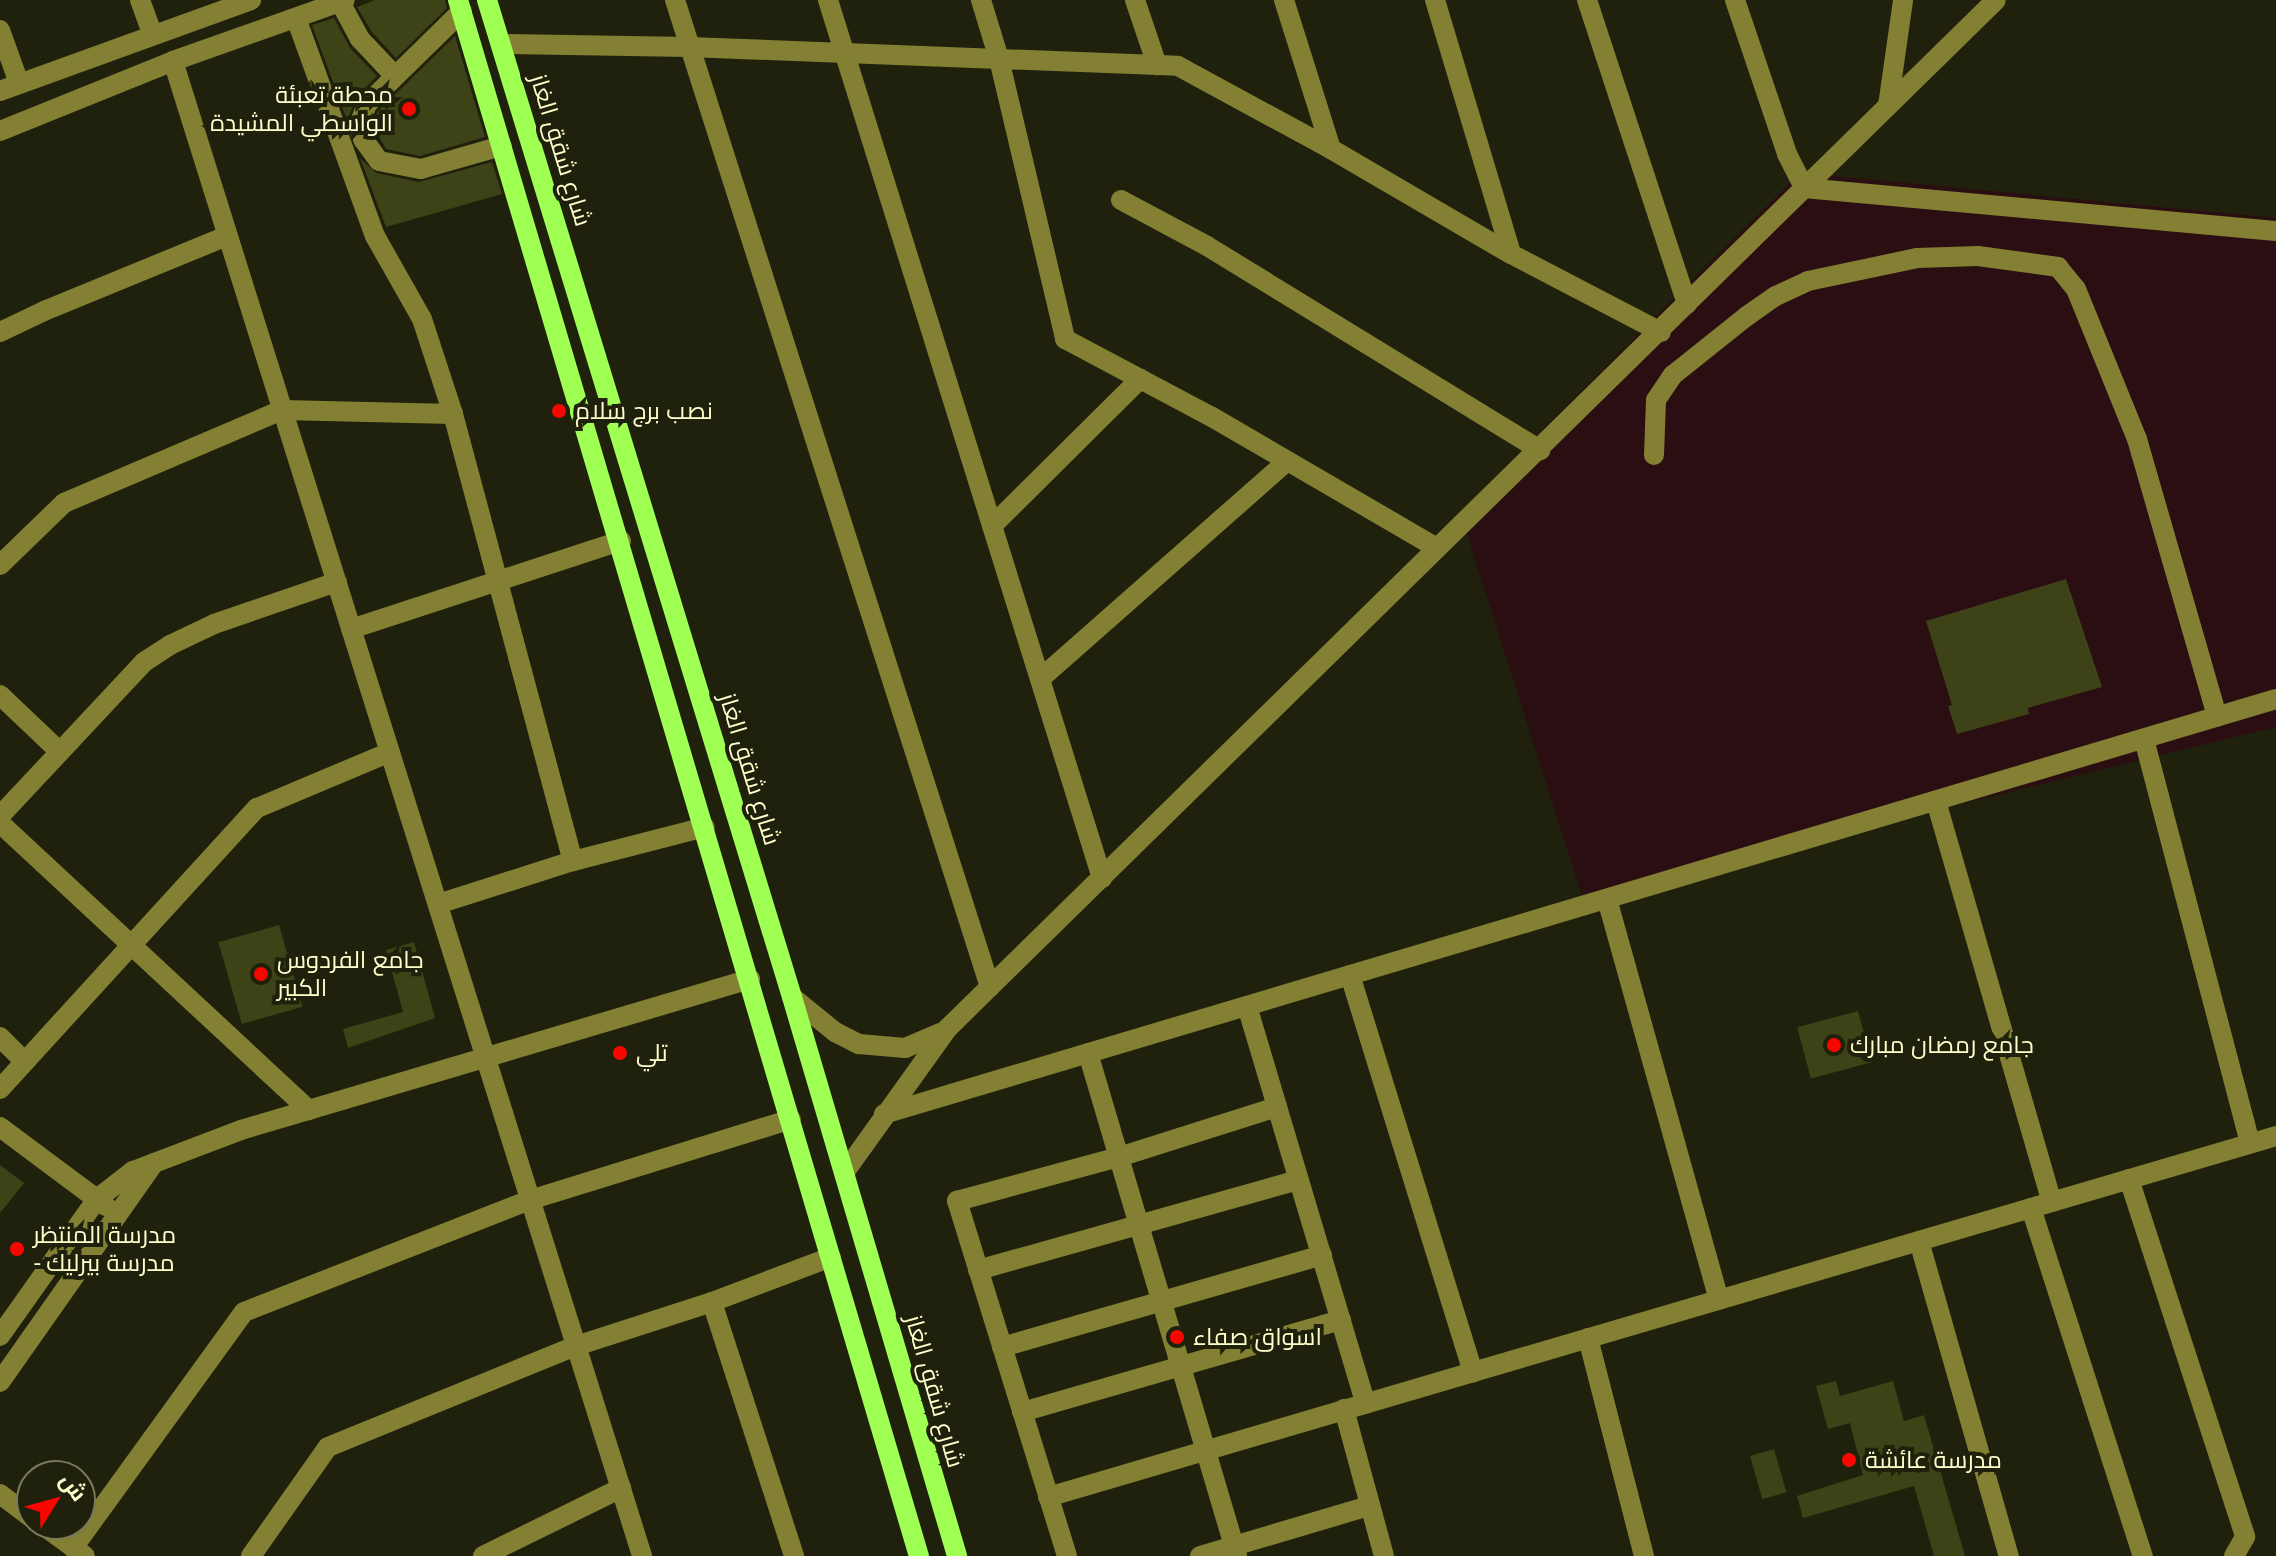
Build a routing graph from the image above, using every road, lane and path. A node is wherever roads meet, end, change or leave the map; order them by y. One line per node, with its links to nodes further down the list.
1 (140, 0): 18 (street)
2 (251, 0): 18 (street)
3 (487, 0): 19 (main road, شارع شقق الغاز)
4 (675, 0): 20 (street)
5 (828, 0): 21 (street)
6 (981, 0): 22 (street)
7 (1135, 0): 24 (street)
8 (1284, 0): 30 (street)
9 (1435, 0): 35 (street)
10 (1587, 0): 36 (street)
11 (1735, 0): 31 (street)
12 (1903, 0): 27 (street)
13 (1996, 0): 27 (street)
14 (343, 1): 16 (street); 25 (street)
15 (460, 6): 25 (street); 29 (main road)
16 (296, 18): 23 (street); 41 (street)
17 (0, 30): 26 (street)
18 (153, 35): 26 (street)
19 (501, 44): 20 (street); 55 (main road, شارع شقق الغاز)
20 (689, 47): 21 (street); 72 (street)
21 (845, 54): 22 (street); 45 (street)
22 (999, 59): 24 (street); 39 (street)
23 (173, 61): 28 (street); 34 (street)
24 (1157, 65): 30 (street)
25 (394, 75): 29 (street)
26 (6, 84)
27 (1888, 106): 31 (street)
28 (0, 131)
29 (502, 146): 46 (main road)
30 (1331, 149): 35 (street)
31 (1804, 188): 33 (street); 36 (street)
32 (1121, 200): 42 (street)
33 (2276, 231)
34 (227, 236): 37 (street); 40 (street)
35 (1511, 254): 38 (street)
36 (1687, 304): 38 (street)
37 (0, 332)
38 (1661, 332): 42 (street)
39 (1140, 379): 44 (street); 45 (street)
40 (282, 410): 41 (street); 48 (street); 50 (street)
41 (453, 414): 49 (street)
42 (1540, 450): 47 (street)
43 (1654, 455): 56 (street)
44 (1286, 462): 47 (street); 52 (street)
45 (992, 526): 52 (street)
46 (621, 541): 49 (street); 57 (main road)
47 (1437, 548): 66 (street)
48 (0, 565)
49 (496, 581): 51 (street); 65 (street)
50 (337, 582): 51 (street); 59 (street)
51 (351, 629): 60 (street)
52 (1040, 679): 66 (street)
53 (0, 695): 59 (street)
54 (2276, 699): 56 (street)
55 (707, 716): 57 (main road); 73 (main road, شارع شقق الغاز)
56 (2217, 717): 58 (street)
57 (675, 725): 64 (main road)
58 (2144, 739): 61 (street); 87 (street)
59 (59, 751): 62 (street)
60 (390, 752): 68 (street); 69 (street)
61 (1936, 801): 67 (street); 95 (street)
62 (0, 816)
63 (0, 823): 69 (street)
64 (705, 827): 65 (street); 71 (main road)
65 (573, 861): 68 (street)
66 (1102, 878): 72 (street)
67 (1607, 899): 70 (street); 103 (street)
68 (438, 904): 78 (street)
69 (133, 947): 79 (street); 82 (street)
70 (1350, 975): 74 (street); 112 (street)
71 (750, 979): 78 (street); 84 (main road)
72 (990, 987): 75 (street)
73 (792, 997): 75 (street); 90 (main road, شارع شقق الغاز)
74 (1247, 1006): 77 (street); 81 (street)
75 (947, 1029): 83 (street)
76 (0, 1037): 79 (street)
77 (1088, 1053): 83 (street); 88 (street)
78 (485, 1057): 82 (street); 94 (street)
79 (25, 1062): 80 (street)
80 (0, 1089)
81 (1277, 1107): 88 (street); 92 (street)
82 (309, 1110): 89 (street)
83 (884, 1114): 90 (street)
84 (791, 1119): 94 (street); 101 (main road)
85 (0, 1127): 93 (street)
86 (2276, 1136): 87 (street)
87 (2250, 1143): 91 (street)
88 (1119, 1157): 98 (street); 102 (street)
89 (155, 1161): 93 (street); 97 (street)
90 (844, 1173): 129 (main road, شارع شقق الغاز)
91 (2129, 1179): 95 (street); 136 (street)
92 (1299, 1180): 98 (street); 100 (street)
93 (97, 1199): 97 (street); 107 (street)
94 (530, 1200): 109 (street); 123 (street)
95 (2052, 1202): 96 (street)
96 (2031, 1208): 99 (street); 135 (street)
97 (116, 1214): 113 (street)
98 (1139, 1225): 102 (street); 104 (street)
99 (1919, 1241): 103 (street); 134 (street)
100 (1322, 1255): 104 (street); 106 (street)
101 (831, 1257): 105 (street); 128 (main road)
102 (978, 1270): 110 (street)
103 (1719, 1300): 108 (street)
104 (1162, 1301): 110 (street); 111 (street)
105 (712, 1302): 109 (street); 127 (street)
106 (1341, 1320): 111 (street); 114 (street)
107 (0, 1336)
108 (1588, 1338): 112 (street); 133 (street)
109 (576, 1346): 118 (street); 124 (street)
110 (1002, 1347): 116 (street)
111 (1181, 1366): 116 (street); 117 (street)
112 (1473, 1372): 114 (street)
113 (0, 1382)
114 (1366, 1404): 115 (street)
115 (1344, 1409): 117 (street); 120 (street)
116 (1022, 1412): 119 (street)
117 (1206, 1451): 119 (street); 122 (street)
118 (621, 1488): 125 (street); 126 (street)
119 (1048, 1497): 130 (street)
120 (1369, 1506): 122 (street); 132 (street)
121 (63, 1540): 123 (street)
122 (1236, 1551): 131 (street)
123 (79, 1552)
124 (251, 1556)
125 (483, 1556)
126 (642, 1556)
127 (794, 1556)
128 (919, 1556)
129 (957, 1556)
130 (1067, 1556)
131 (1200, 1556)
132 (1384, 1556)
133 (1644, 1556)
134 (2009, 1556)
135 (2143, 1556)
136 (2234, 1556)

